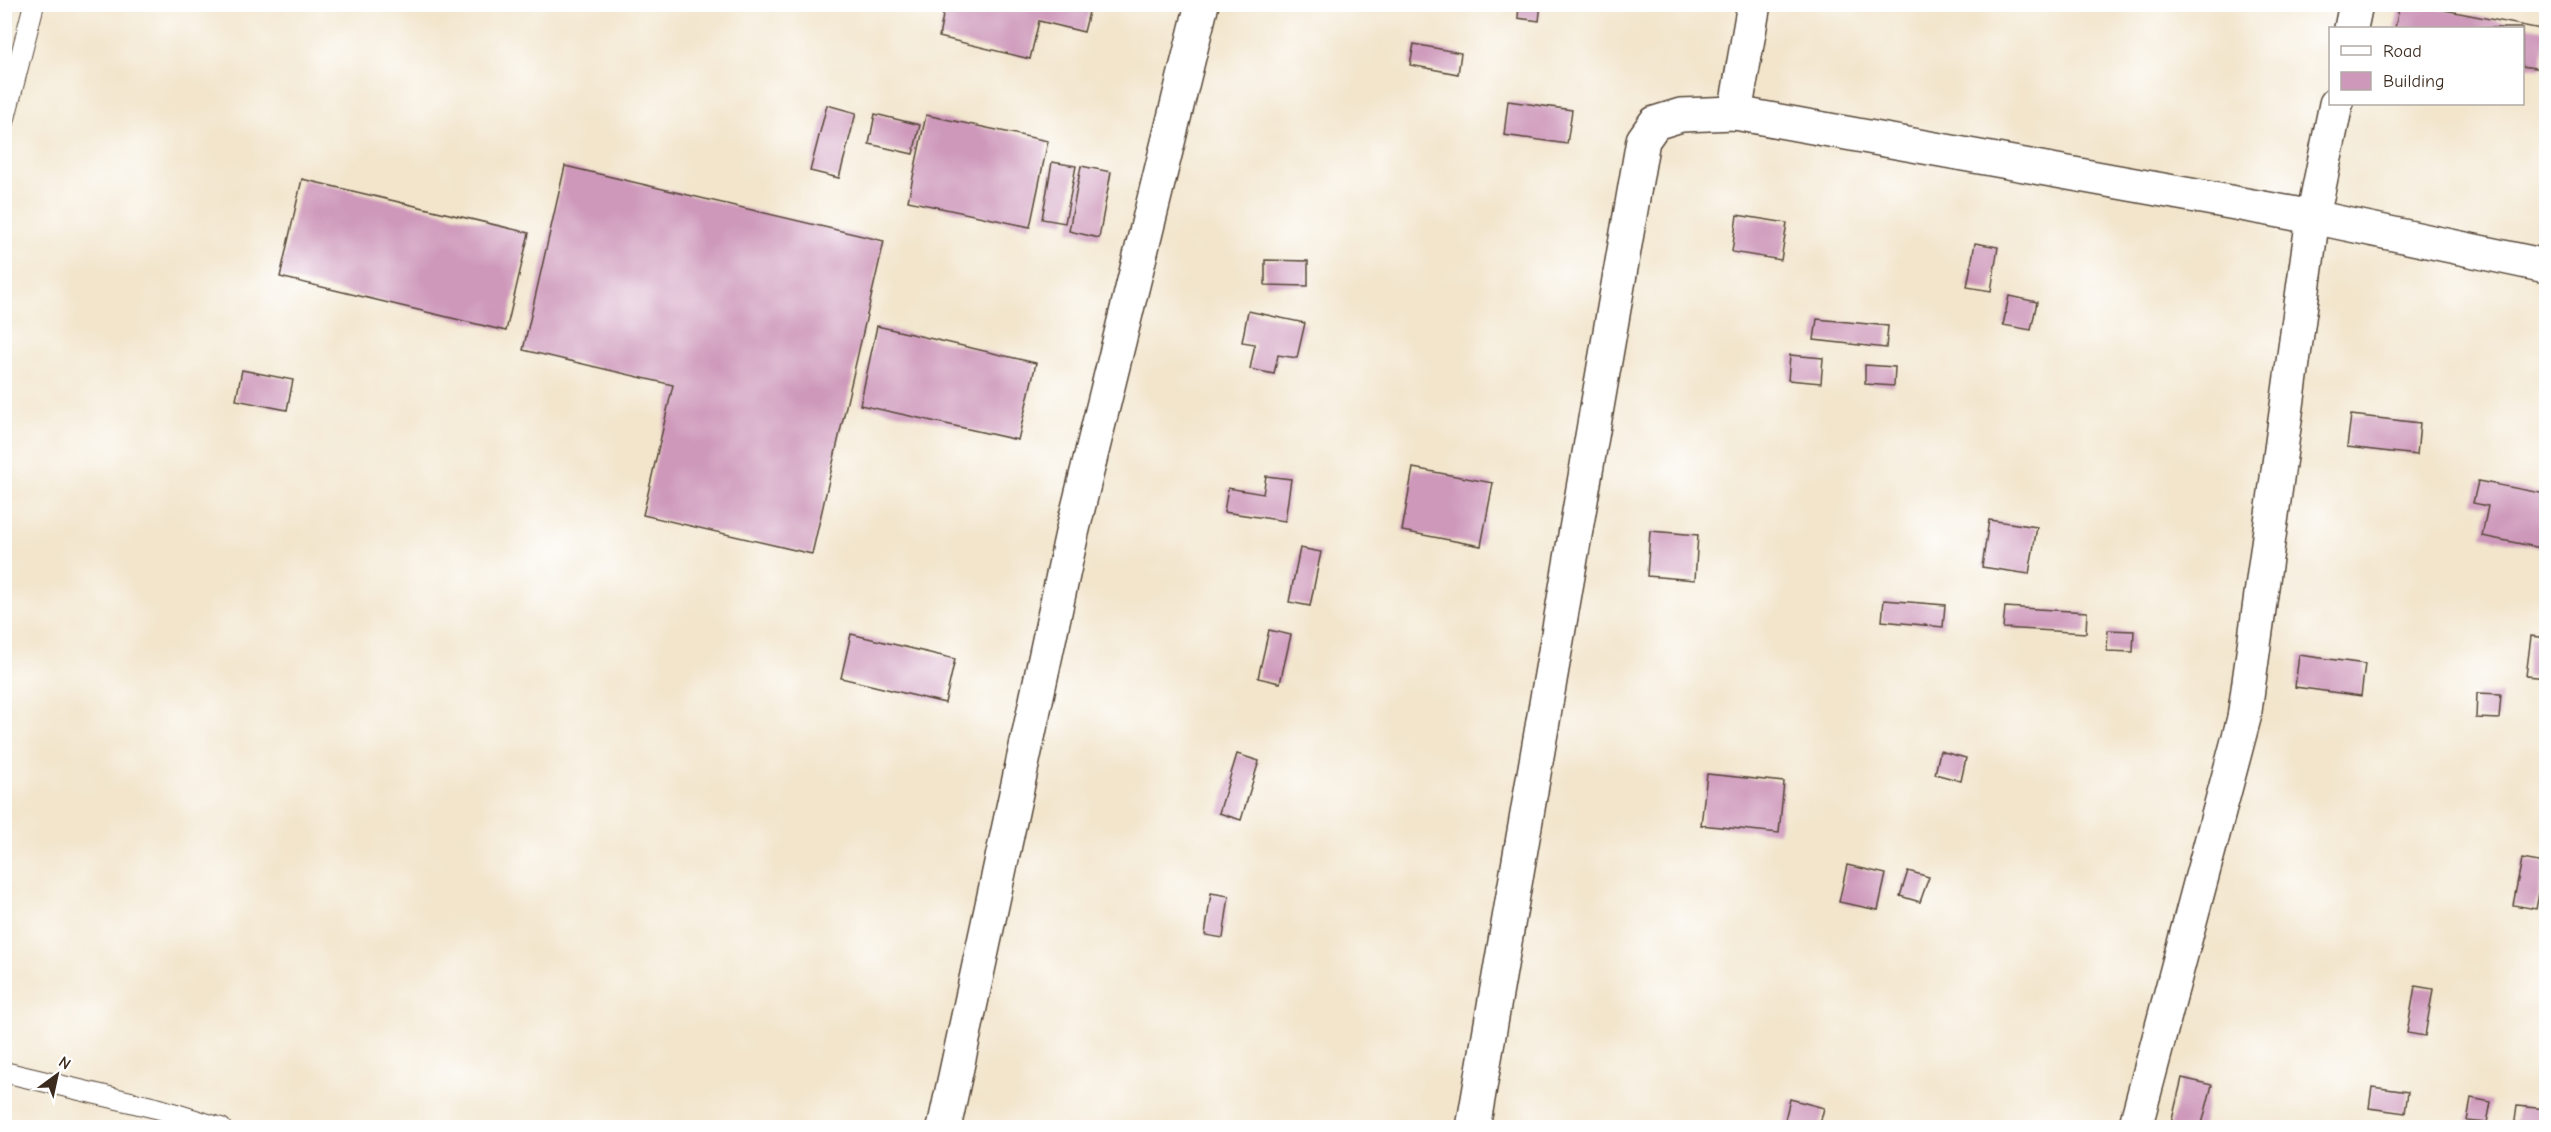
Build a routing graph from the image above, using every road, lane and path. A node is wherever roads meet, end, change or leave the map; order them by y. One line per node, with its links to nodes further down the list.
1 (34, 4): 8 (lane)
2 (1202, 4): 13 (street)
3 (1754, 4): 7 (street)
4 (2356, 4): 5 (street)
5 (2351, 27)
6 (2336, 105): 9 (street)
7 (1735, 113): 9 (street); 14 (street)
8 (4, 122)
9 (2313, 217): 10 (street); 15 (street)
10 (2547, 266)
11 (4, 1072): 12 (lane)
12 (221, 1128)
13 (944, 1128)
14 (1473, 1128)
15 (2135, 1128)

